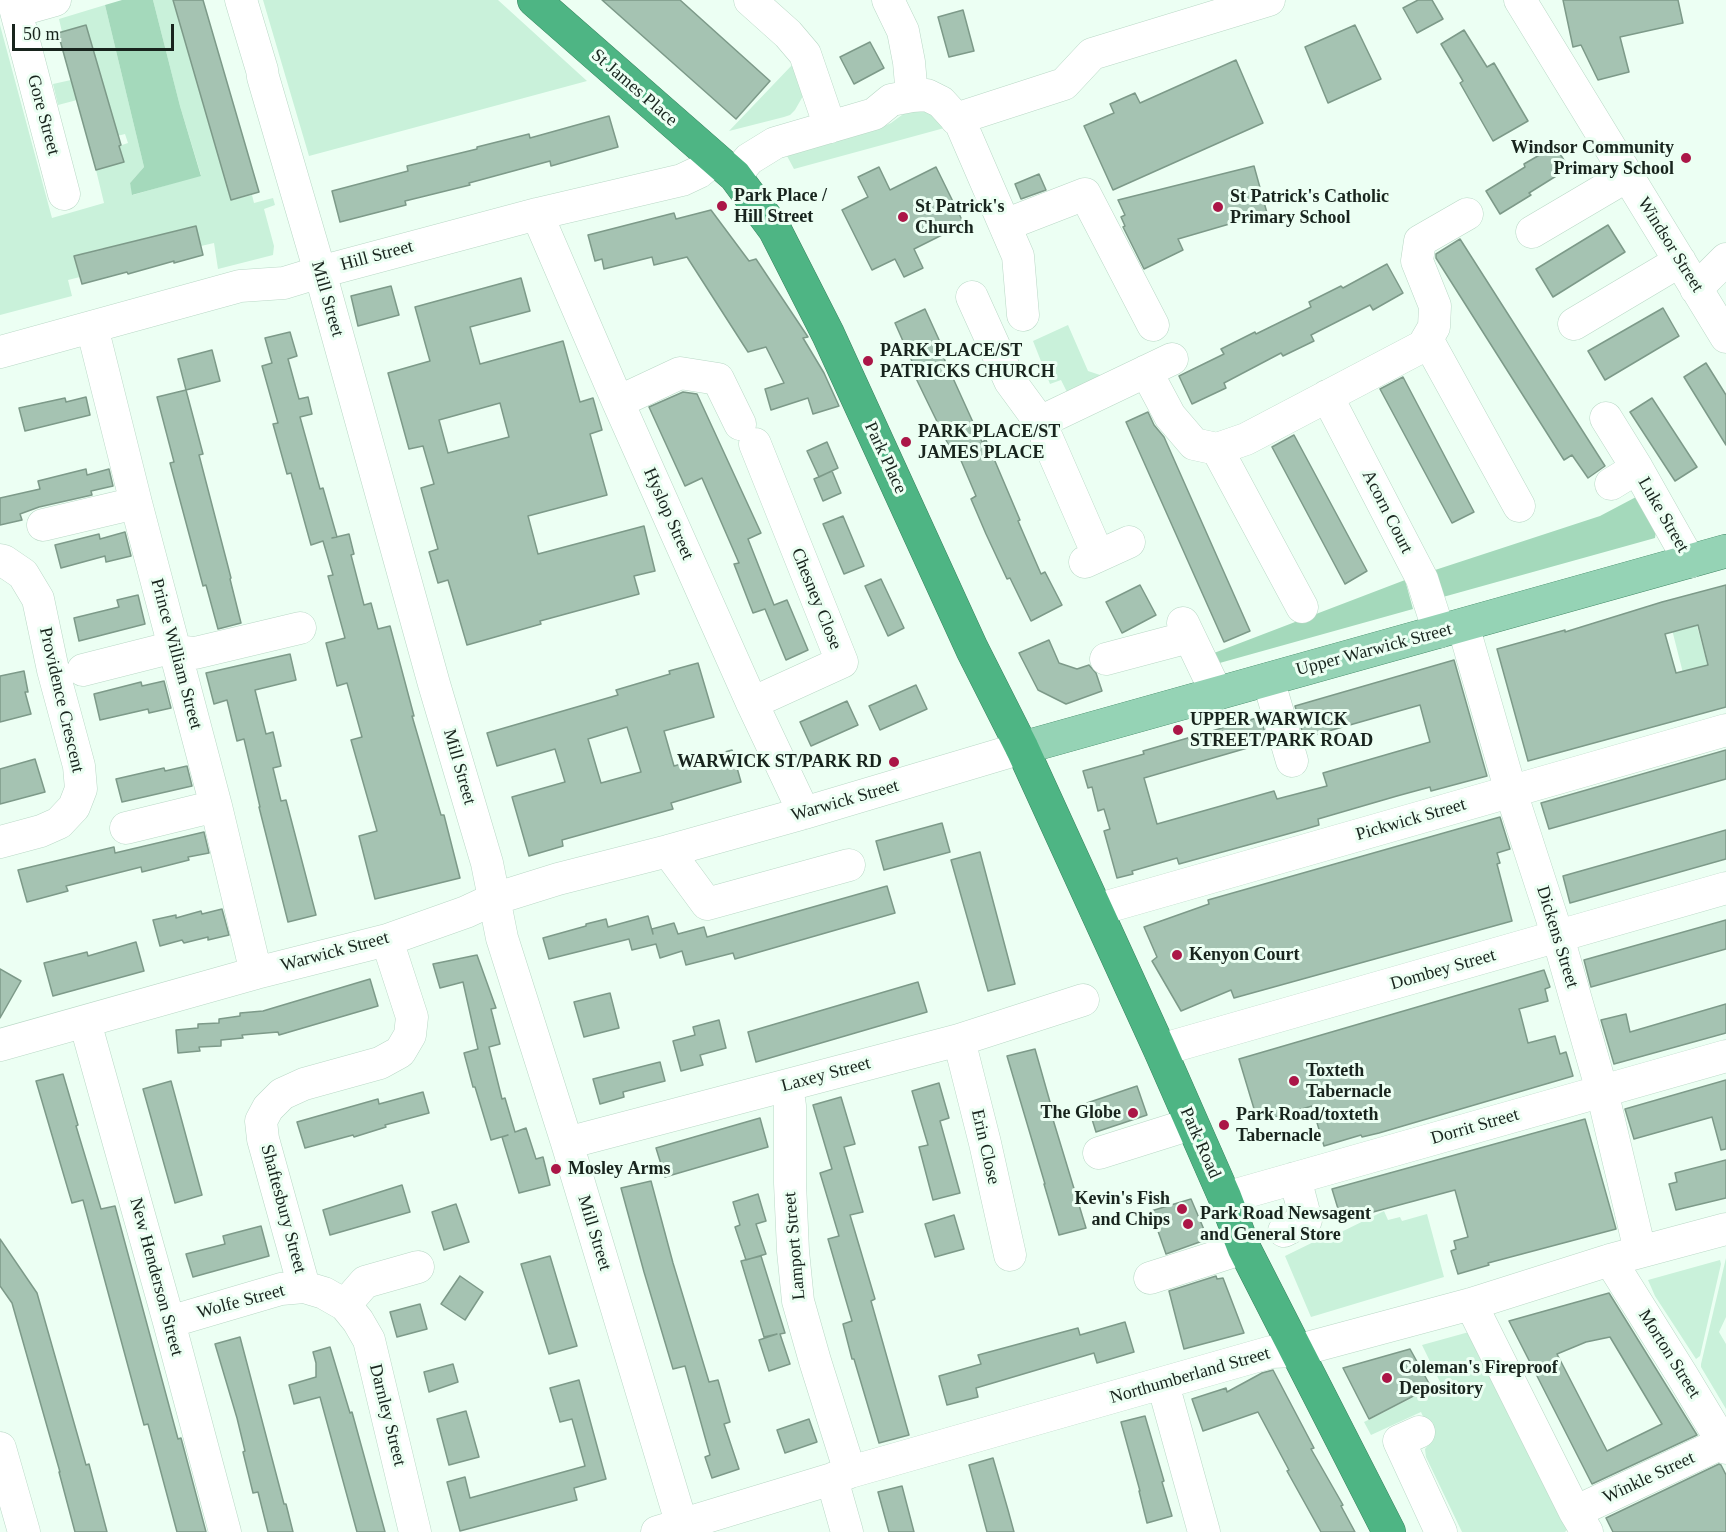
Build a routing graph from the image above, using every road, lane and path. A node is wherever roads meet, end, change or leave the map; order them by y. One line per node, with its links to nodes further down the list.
1 (55, 0): 8 (street)
2 (241, 0): 21 (street, Mill Street)
3 (534, 0): 12 (highway, St James Place)
4 (750, 0): 11 (street)
5 (888, 0): 9 (street)
6 (1269, 0): 10 (street)
7 (1520, 0): 13 (street, Windsor Street)
8 (14, 5): 14 (street, Gore Street)
9 (912, 96): 10 (street); 11 (street, Hill Street)
10 (956, 119): 17 (street)
11 (830, 127): 12 (street, Hill Street)
12 (725, 167): 15 (street, Hill Street); 55 (highway, Park Place)
13 (1627, 176): 18 (street); 20 (street, Windsor Street)
14 (64, 194)
15 (537, 214): 21 (street, Hill Street); 32 (street, Hyslop Street)
16 (1467, 214): 29 (street)
17 (1005, 225): 24 (street); 26 (street)
18 (1532, 232)
19 (1726, 259): 22 (street)
20 (1680, 261): 22 (street, Windsor Street); 25 (street)
21 (320, 272): 27 (street, Hill Street); 65 (street, Mill Street)
22 (1696, 289): 28 (street, Windsor Street)
23 (972, 297): 34 (street)
24 (1023, 315)
25 (1574, 324)
26 (1153, 325)
27 (92, 327): 30 (street, Hill Street); 38 (street, Prince William Street)
28 (1726, 337)
29 (1427, 339): 31 (street); 39 (street)
30 (0, 352)
31 (1327, 396): 35 (street); 47 (street, Acorn Court)
32 (618, 402): 53 (street, Hyslop Street); 53 (street, Chesney Close)
33 (1606, 418): 36 (street, Luke Street)
34 (1040, 422): 35 (street); 41 (street)
35 (1217, 449): 45 (street)
36 (1637, 468): 37 (street, Luke Street); 44 (street, Luke Street)
37 (1611, 484)
38 (136, 503): 40 (street); 48 (street, Prince William Street)
39 (1519, 506)
40 (43, 525)
41 (1129, 542)
42 (1726, 551): 44 (main road, Upper Warwick Street)
43 (0, 560): 61 (street, Providence Crescent)
44 (1690, 562): 47 (main road, Upper Warwick Street)
45 (1302, 606)
46 (300, 628): 48 (street)
47 (1451, 628): 51 (main road, Upper Warwick Street); 57 (street, Dickens Street)
48 (176, 652): 50 (street); 58 (street, Prince William Street)
49 (1103, 664): 52 (street)
50 (83, 670)
51 (1268, 679): 52 (main road, Upper Warwick Street); 56 (street)
52 (1216, 694): 55 (main road, Upper Warwick Street)
53 (752, 703): 59 (street, Hyslop Street)
54 (1726, 730): 57 (street, Pickwick Street)
55 (1022, 748): 59 (street, Warwick Street); 66 (highway, Park Road)
56 (1292, 761)
57 (1511, 792): 66 (street, Pickwick Street); 67 (street, Dickens Street)
58 (216, 806): 60 (street); 69 (street, Prince William Street)
59 (804, 813): 62 (street, Warwick Street)
60 (126, 828)
61 (0, 842)
62 (668, 850): 63 (street); 65 (street, Warwick Street)
63 (849, 865)
64 (1726, 888): 67 (street, Dombey Street)
65 (494, 899): 68 (street, Warwick Street); 79 (street, Mill Street)
66 (1096, 910): 74 (highway, Park Road)
67 (1557, 937): 74 (street, Dombey Street); 77 (street, Dickens Street)
68 (387, 940): 69 (street, Warwick Street); 91 (street, Shaftesbury Street)
69 (256, 973): 71 (street, Warwick Street)
70 (1083, 1000): 72 (street, Laxey Street)
71 (85, 1022): 73 (street, Warwick Street); 94 (street, New Henderson Street)
72 (959, 1040): 76 (street, Laxey Street); 87 (street, Erin Close)
73 (0, 1045)
74 (1160, 1050): 78 (highway, Park Road)
75 (1726, 1056): 77 (street, Dorrit Street)
76 (787, 1085): 79 (street, Laxey Street); 100 (street, Lamport Street)
77 (1602, 1091): 81 (street, Dorrit Street); 86 (street, Dickens Street)
78 (1191, 1124): 80 (street); 82 (highway, Park Road)
79 (567, 1143): 102 (street, Mill Street)
80 (1100, 1153)
81 (1295, 1178): 82 (street, Dorrit Street); 83 (street)
82 (1225, 1198): 85 (highway, Park Road)
83 (1303, 1221)
84 (1726, 1229): 86 (street, Northumberland Street)
85 (1245, 1248): 90 (street); 95 (highway, Park Road)
86 (1640, 1251): 88 (street, Northumberland Street)
87 (1010, 1255)
88 (1610, 1260): 92 (street, Northumberland Street); 98 (street, Morton Street)
89 (418, 1267): 93 (street)
90 (1150, 1278)
91 (304, 1287): 93 (street, Wolfe Street); 94 (street, Wolfe Street)
92 (1471, 1304): 95 (street, Northumberland Street); 101 (street)
93 (345, 1305): 105 (street, Darnley Street)
94 (169, 1322): 104 (street, New Henderson Street)
95 (1296, 1351): 96 (street, Northumberland Street); 108 (highway, Park Road)
96 (1163, 1384): 100 (street, Northumberland Street); 107 (street)
97 (1419, 1432): 109 (street)
98 (1724, 1446): 101 (street, Winkle Street)
99 (0, 1448): 103 (street)
100 (841, 1476): 102 (street, Northumberland Street); 106 (street, Lamport Street)
101 (1581, 1522)
102 (674, 1530)
103 (24, 1532)
104 (225, 1532)
105 (415, 1532)
106 (848, 1532)
107 (1204, 1532)
108 (1389, 1532)
109 (1441, 1532)

